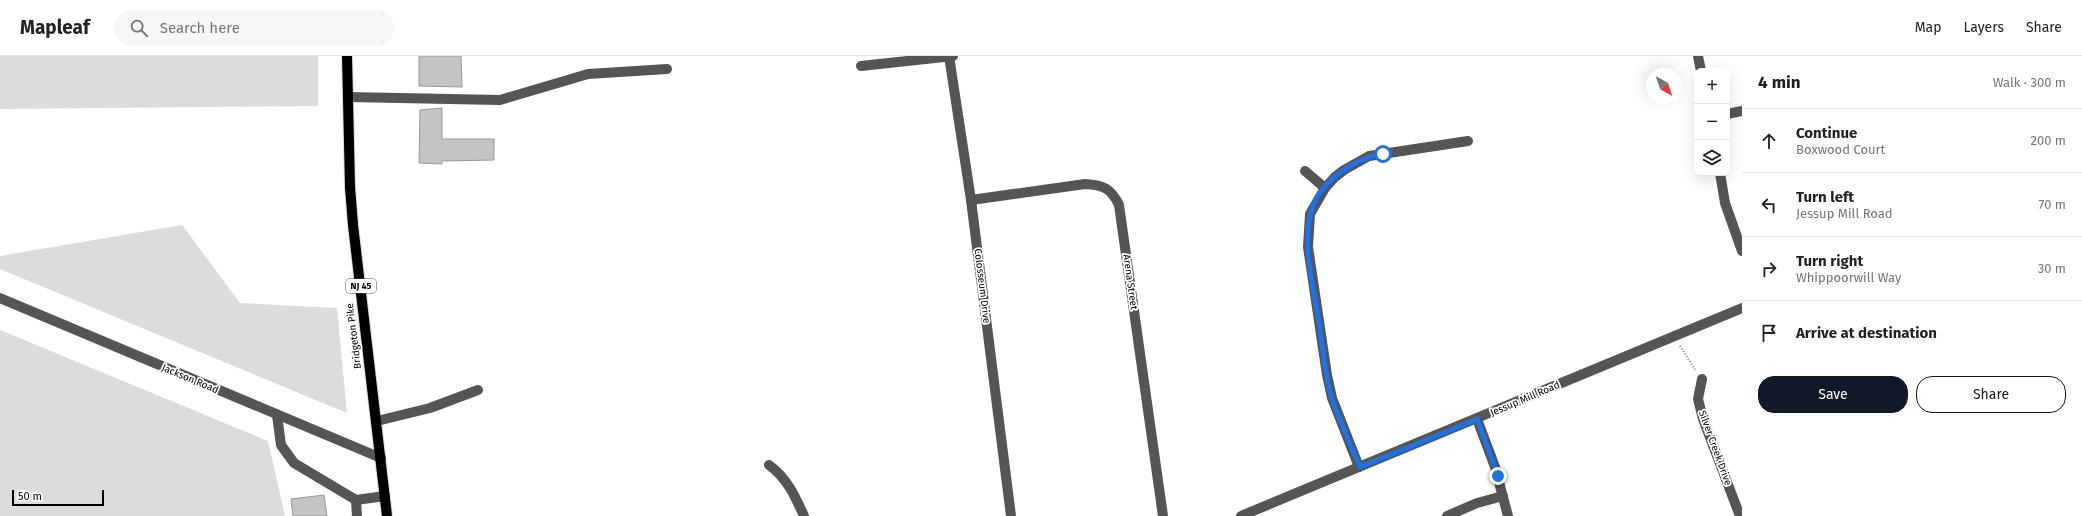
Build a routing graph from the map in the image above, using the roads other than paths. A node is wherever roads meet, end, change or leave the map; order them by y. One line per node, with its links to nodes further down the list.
1 (347, 56): 8 (main road, Bridgeton Pike / NJ 45)
2 (949, 56): 3 (street); 5 (street); 15 (street, Colosseum Drive)
3 (953, 56)
4 (1698, 56): 6 (street)
5 (861, 66)
6 (1700, 68)
7 (667, 69): 8 (street)
8 (348, 97): 23 (main road, Bridgeton Pike / NJ 45)
9 (1742, 111): 10 (street)
10 (1730, 113)
11 (1468, 141): 14 (street)
12 (1304, 171): 14 (street)
13 (1720, 176): 16 (street)
14 (1325, 188): 26 (street)
15 (970, 200): 33 (street, Colosseum Drive); 34 (street, Arena Street)
16 (1742, 251)
17 (0, 298): 21 (street, Jackson Road)
18 (1742, 308): 22 (street, Jessup Mill Road)
19 (1702, 379): 38 (street, Silver Creek Drive)
20 (478, 390): 23 (street)
21 (277, 415): 24 (street, Jackson Road); 29 (street)
22 (1477, 419): 26 (street, Jessup Mill Road); 28 (street)
23 (377, 421): 24 (main road, Bridgeton Pike / NJ 45)
24 (381, 458): 27 (main road, Bridgeton Pike / NJ 45)
25 (769, 465): 32 (street)
26 (1360, 467): 35 (street, Jessup Mill Road)
27 (385, 496): 29 (street); 31 (main road, Bridgeton Pike / NJ 45)
28 (1503, 496): 36 (street); 37 (street)
29 (356, 500): 30 (street)
30 (357, 516)
31 (387, 516)
32 (804, 516)
33 (1011, 516)
34 (1163, 516)
35 (1241, 516)
36 (1447, 516)
37 (1508, 516)
38 (1740, 516)

